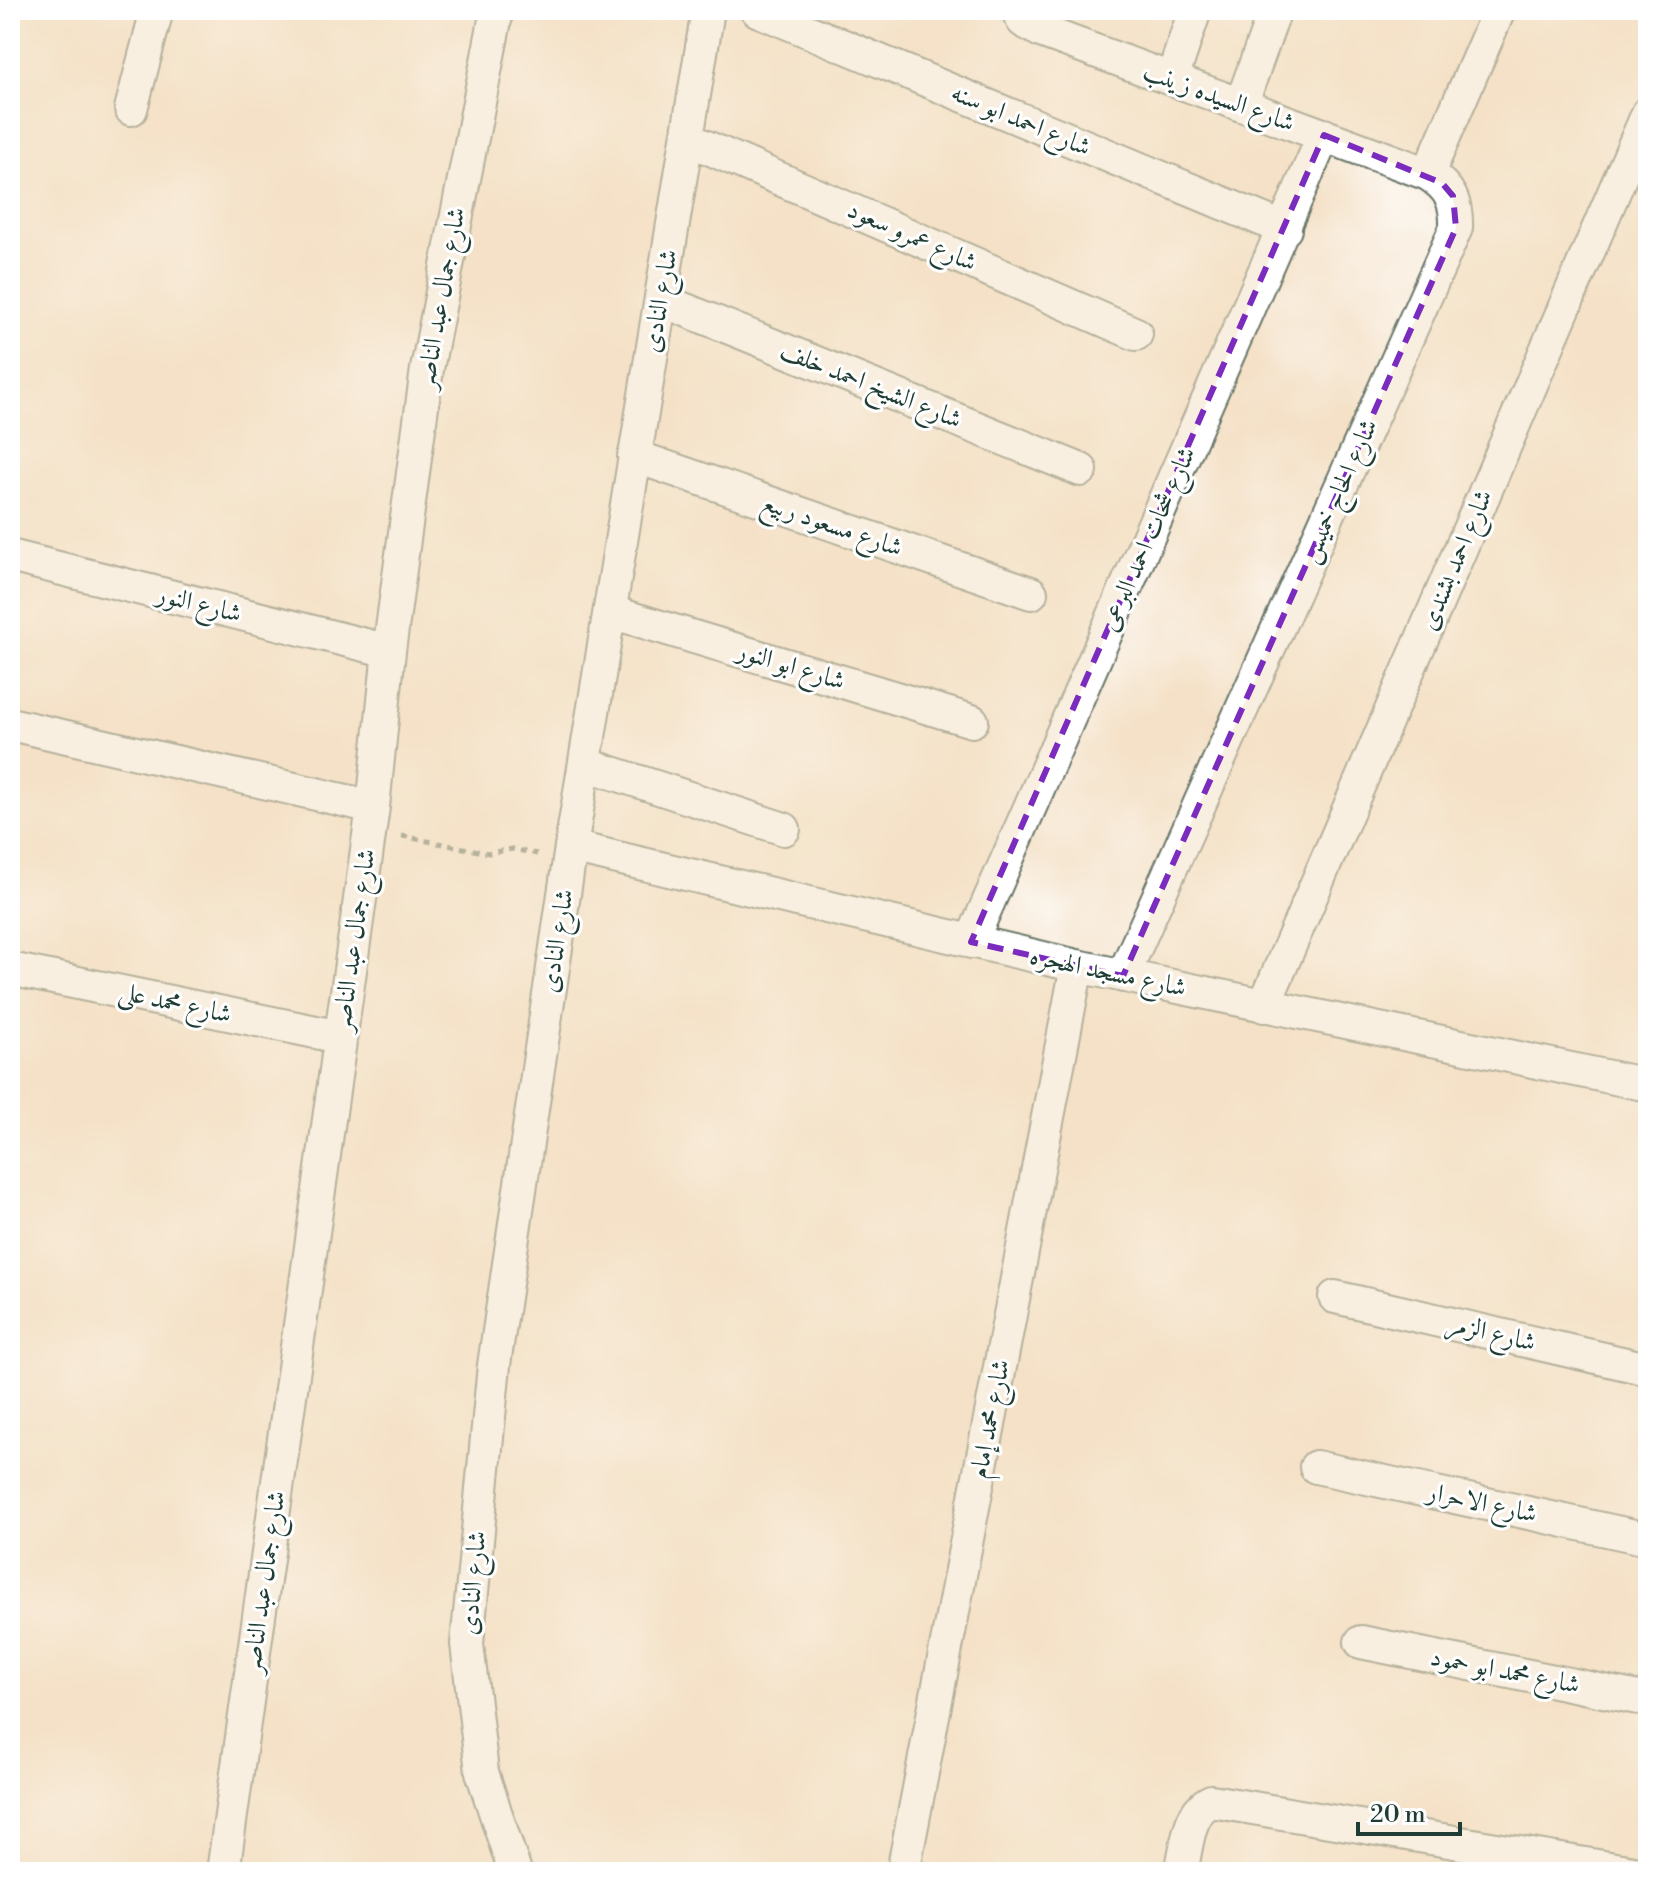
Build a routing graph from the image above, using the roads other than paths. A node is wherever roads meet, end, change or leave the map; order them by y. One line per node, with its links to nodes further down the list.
1 (157, 10): 11 (street)
2 (497, 10): 24 (street, شارع جمال عبد الناصر)
3 (708, 10): 14 (street, شارع النادى)
4 (757, 10): 16 (street, شارع احمد ابو سنه)
5 (1017, 10): 9 (street, شارع السيده زينب)
6 (1195, 10): 9 (street)
7 (1275, 10): 10 (street)
8 (1499, 10): 15 (street)
9 (1172, 79): 10 (street, شارع السيده زينب)
10 (1241, 105): 13 (street, شارع السيده زينب)
11 (131, 109)
12 (1648, 113): 35 (street, شارع احمد بشندى)
13 (1324, 135): 15 (street, شارع السيده زينب); 16 (street, شارع شحات احمد البرعى)
14 (688, 139): 17 (street, شارع النادى); 18 (street, شارع عمرو سعود)
15 (1428, 174): 34 (street, شارع الحاج خميس)
16 (1285, 229): 31 (street, شارع شحات احمد البرعى)
17 (661, 300): 19 (street, شارع النادى); 20 (street, شارع الشيخ احمد خلف)
18 (1136, 334)
19 (634, 456): 22 (street, شارع مسعود ربيع); 23 (street, شارع النادى)
20 (1081, 470)
21 (10, 556): 24 (street, شارع النور)
22 (1031, 593)
23 (611, 612): 25 (street, شارع ابو النور); 27 (street, شارع النادى)
24 (389, 651): 28 (street, شارع جمال عبد الناصر)
25 (972, 721)
26 (10, 724): 28 (street)
27 (585, 764): 29 (street); 30 (street, شارع النادى)
28 (373, 807): 36 (street, شارع جمال عبد الناصر)
29 (784, 829)
30 (570, 853): 31 (street, شارع مسجد الهجره); 45 (street, شارع النادى)
31 (971, 942): 32 (street, شارع مسجد الهجره)
32 (1077, 966): 34 (street, شارع مسجد الهجره); 46 (street, شارع محمد إمام)
33 (10, 969): 36 (street, شارع محمد على)
34 (1123, 976): 35 (street, شارع مسجد الهجره)
35 (1264, 1006): 37 (street, شارع مسجد الهجره)
36 (340, 1037): 44 (street, شارع جمال عبد الناصر)
37 (1648, 1085)
38 (1335, 1297): 39 (street, شارع الزمر)
39 (1648, 1369)
40 (1316, 1467): 41 (street, شارع الاحرار)
41 (1648, 1539)
42 (1361, 1642): 43 (street, شارع محمد ابو حمود)
43 (1648, 1700)
44 (223, 1872)
45 (515, 1872)
46 (903, 1872)
47 (1181, 1872): 48 (street)
48 (1633, 1872)

